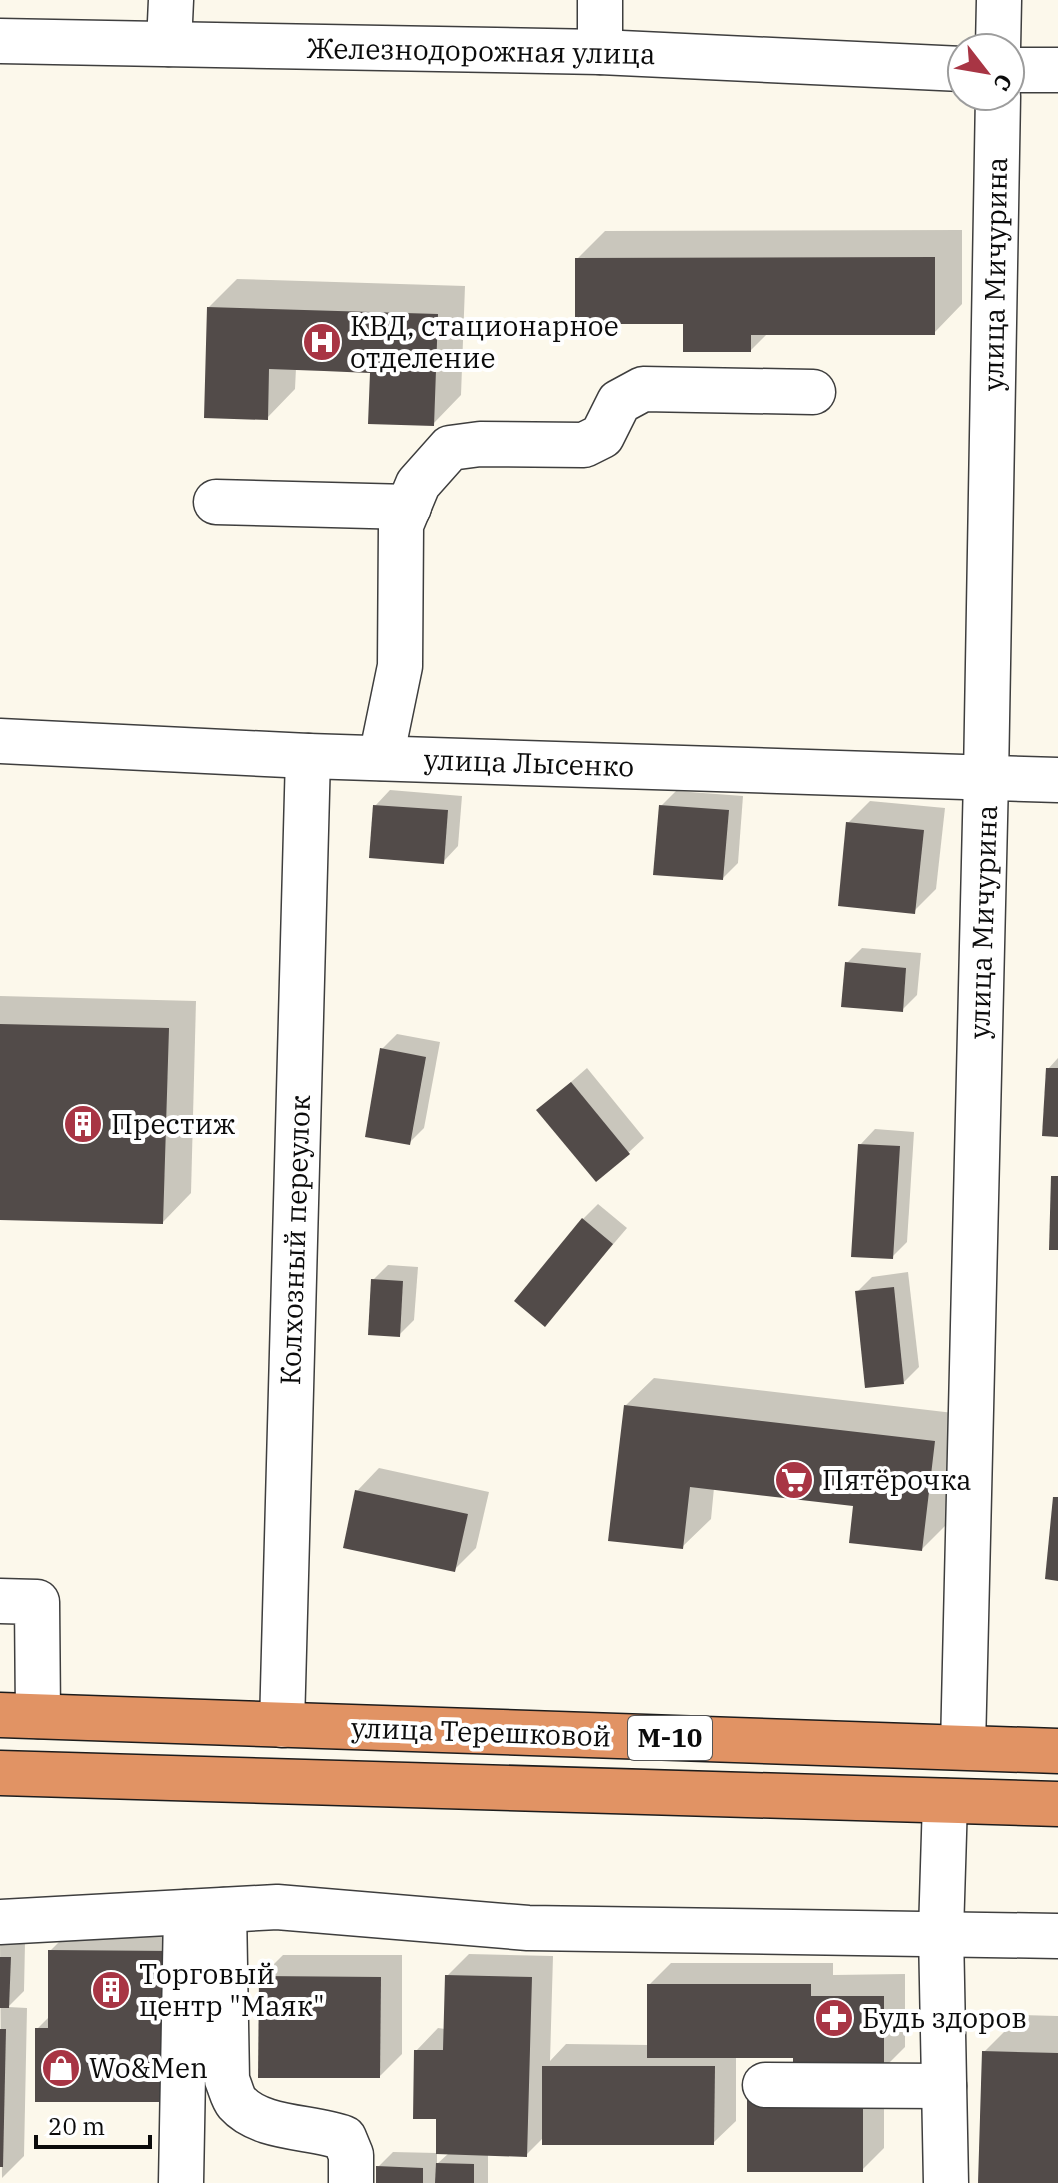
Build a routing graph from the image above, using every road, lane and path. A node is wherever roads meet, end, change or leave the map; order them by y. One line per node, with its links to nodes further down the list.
1 (171, 0): 6 (street)
2 (600, 0): 7 (street)
3 (999, 0): 4 (street)
4 (998, 32)
5 (0, 41): 6 (street, Железнодорожная улица)
6 (169, 44): 7 (street, Железнодорожная улица)
7 (600, 52): 8 (street, Железнодорожная улица)
8 (946, 68)
9 (1026, 70): 10 (street)
10 (1058, 70)
11 (998, 112): 18 (street, улица Мичурина)
12 (813, 392): 14 (street)
13 (216, 502): 14 (street)
14 (409, 507): 17 (street)
15 (0, 741): 16 (street, улица Лысенко)
16 (308, 756): 17 (street, улица Лысенко); 22 (street, Колхозный переулок)
17 (381, 758): 18 (street, улица Лысенко)
18 (986, 778): 19 (street, улица Лысенко); 23 (street, улица Мичурина)
19 (1058, 780)
20 (0, 1601): 21 (street)
21 (19, 1715): 22 (highway, улица Терешковой / М-10)
22 (282, 1725): 23 (highway, улица Терешковой / М-10)
23 (963, 1747): 24 (highway, улица Терешковой / М-10)
24 (1058, 1751)
25 (0, 1773): 26 (highway, улица Терешковой / М-10)
26 (945, 1801): 27 (highway, улица Терешковой / М-10); 30 (street)
27 (1058, 1804)
28 (205, 1911): 29 (street); 30 (street); 34 (street); 35 (street)
29 (0, 1922)
30 (941, 1932): 31 (street); 33 (street)
31 (1058, 1936)
32 (765, 2085): 33 (street)
33 (944, 2086): 36 (street)
34 (181, 2183)
35 (351, 2183)
36 (946, 2183)

